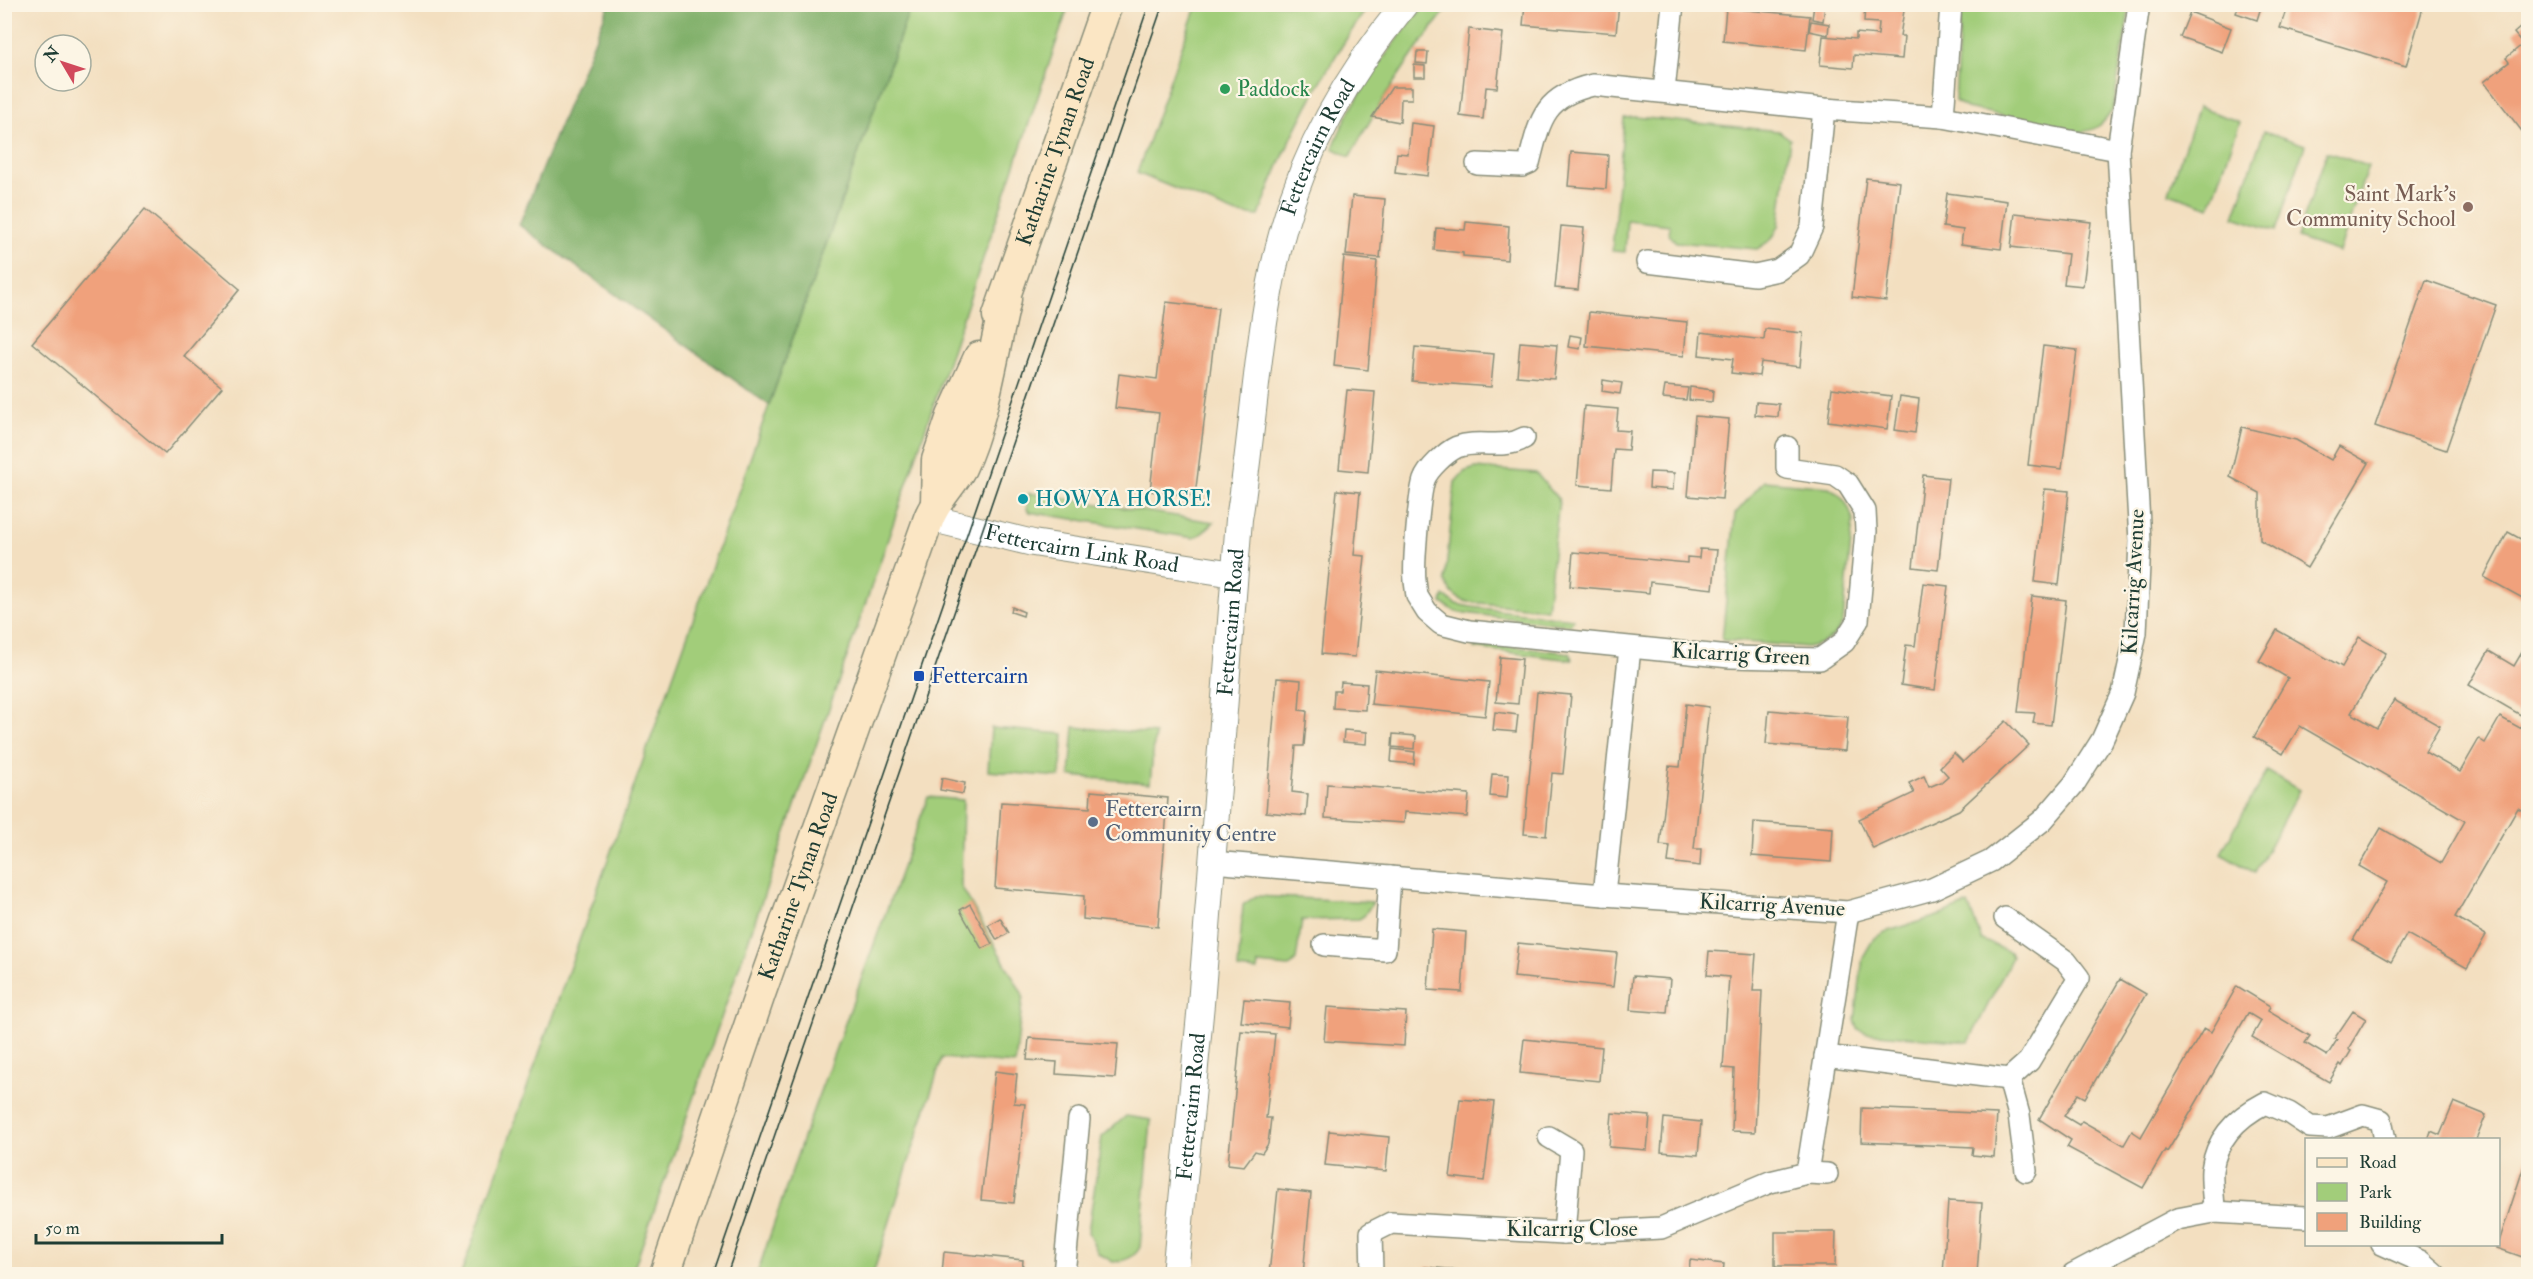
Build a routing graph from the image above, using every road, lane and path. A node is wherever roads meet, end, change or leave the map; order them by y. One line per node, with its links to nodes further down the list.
1 (1107, 4): 14 (main road, Katharine Tynan Road)
2 (1405, 4): 15 (street, Fettercairn Road)
3 (1673, 4): 6 (street)
4 (1951, 4): 8 (street)
5 (2139, 4): 9 (street, Kilcarrig Avenue)
6 (1664, 91): 7 (street); 10 (street)
7 (1824, 109): 8 (street); 11 (street)
8 (1943, 117): 9 (street)
9 (2118, 150): 20 (street, Kilcarrig Avenue)
10 (1477, 164)
11 (1647, 262)
12 (1524, 438): 16 (street, Kilcarrig Green)
13 (1787, 447): 16 (street, Kilcarrig Green)
14 (933, 510): 15 (street, Fettercairn Link Road); 33 (main road, Katharine Tynan Road)
15 (1234, 574): 17 (street, Fettercairn Road)
16 (1630, 648): 19 (street)
17 (1212, 862): 18 (street, Kilcarrig Avenue); 35 (street, Fettercairn Road)
18 (1390, 877): 19 (street, Kilcarrig Avenue); 22 (street)
19 (1604, 895): 20 (street, Kilcarrig Avenue)
20 (1848, 912): 23 (street, Kilcarrig Close)
21 (2005, 918): 24 (street)
22 (1324, 945)
23 (1825, 1056): 24 (street); 31 (street, Kilcarrig Close)
24 (2009, 1079): 28 (street)
25 (1079, 1119): 34 (street)
26 (1549, 1137): 31 (street)
27 (2384, 1138): 29 (street)
28 (2026, 1171)
29 (2214, 1212): 30 (street); 37 (street)
30 (2305, 1217)
31 (1564, 1233): 36 (street, Kilcarrig Close)
32 (2384, 1246): 38 (street)
33 (665, 1275)
34 (1064, 1275)
35 (1175, 1275)
36 (1372, 1275)
37 (2073, 1275)
38 (2435, 1275)

